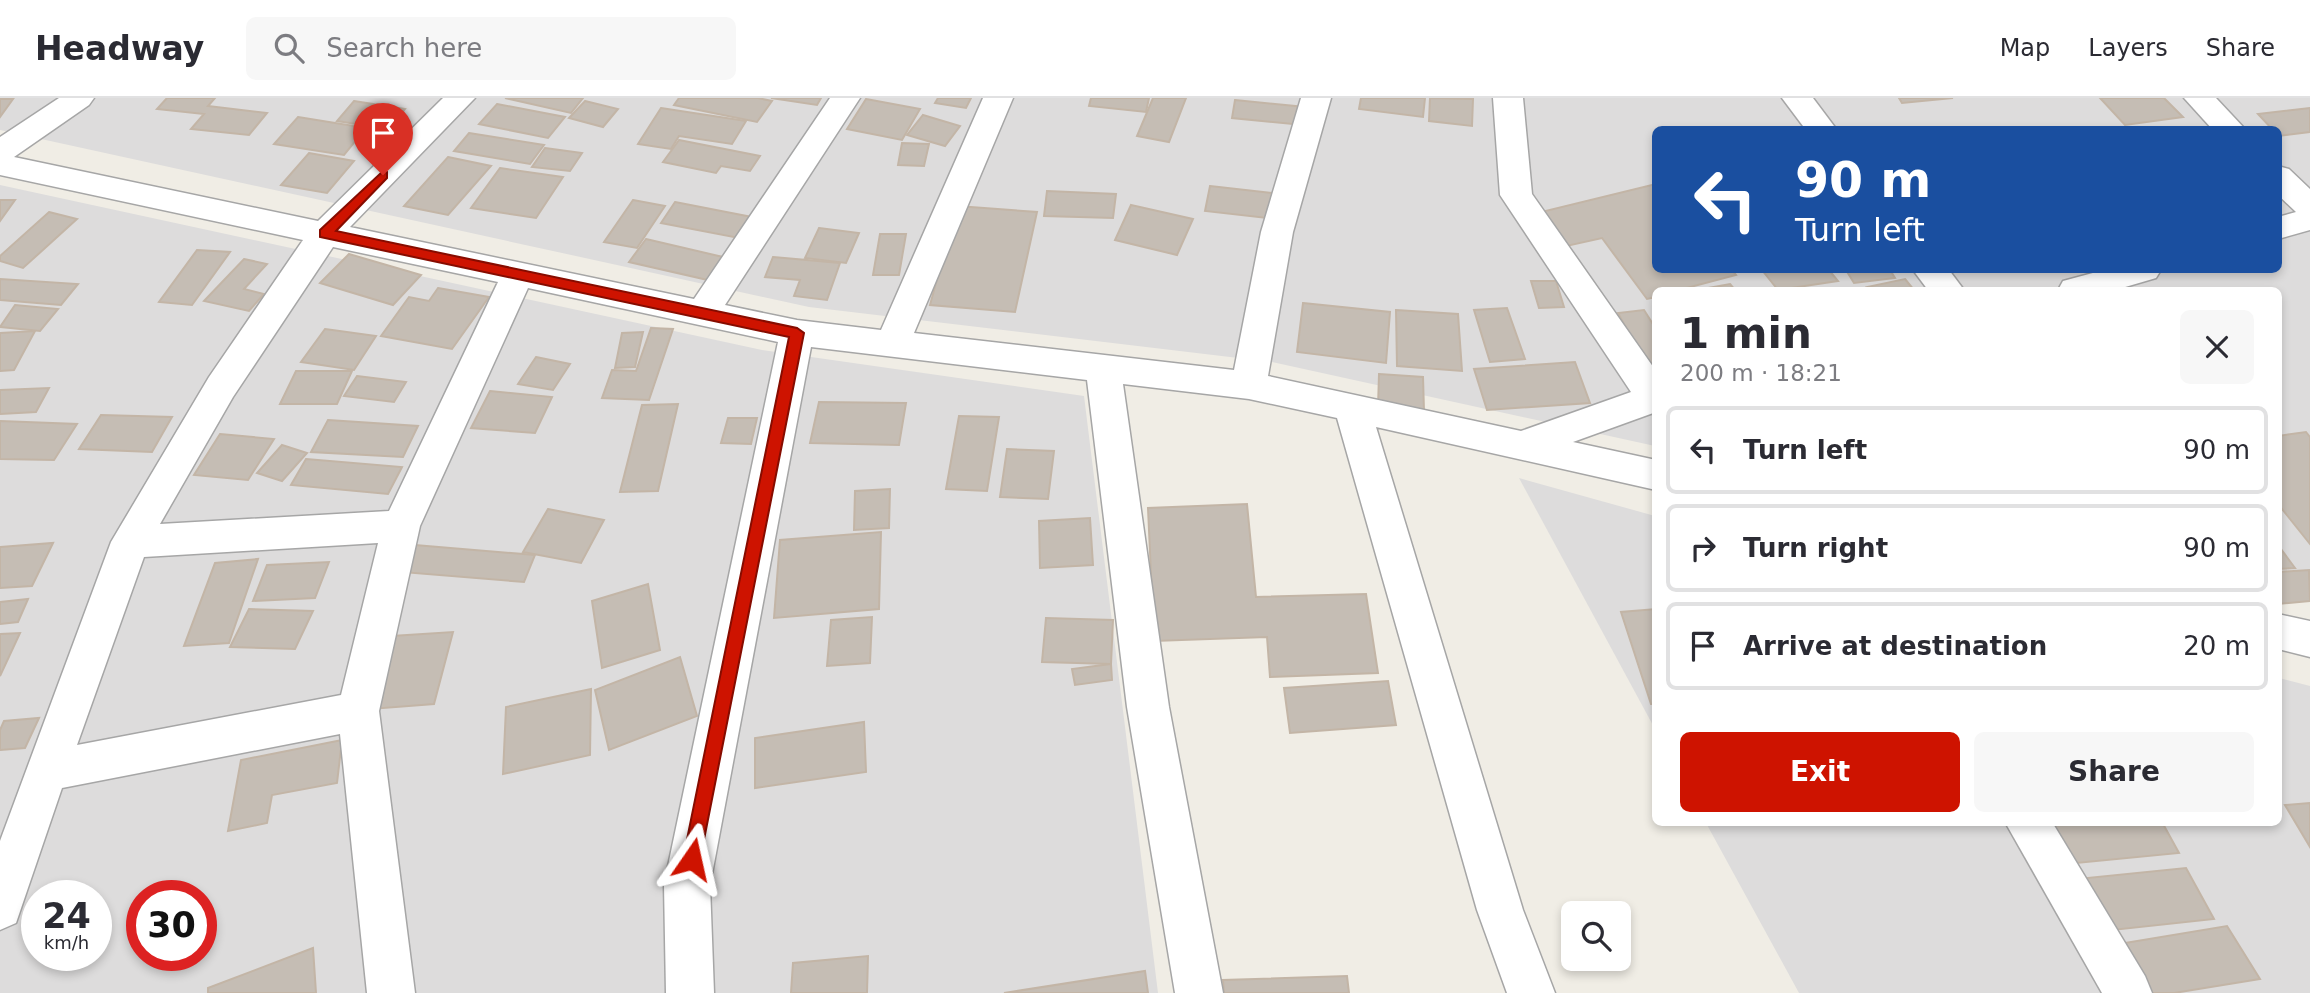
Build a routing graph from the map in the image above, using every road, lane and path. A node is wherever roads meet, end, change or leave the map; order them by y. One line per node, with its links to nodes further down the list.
1 (79, 98): 11 (street)
2 (460, 98): 17 (street)
3 (845, 98): 23 (street)
4 (998, 98): 25 (street)
5 (1316, 98): 27 (street)
6 (1508, 98): 28 (street)
7 (1797, 98): 9 (street)
8 (2199, 98): 10 (street)
9 (1819, 126)
10 (2227, 126)
11 (0, 152)
12 (0, 165): 17 (street)
13 (2282, 180): 14 (street)
14 (2310, 206)
15 (2310, 219): 16 (street)
16 (2282, 228)
17 (325, 233): 20 (street); 34 (street)
18 (1933, 273): 21 (street)
19 (2134, 273): 22 (street)
20 (517, 276): 23 (street); 33 (street)
21 (1944, 287)
22 (2085, 287)
23 (703, 312): 24 (street)
24 (797, 333): 25 (street); 42 (street)
25 (891, 344): 26 (street)
26 (1102, 369): 27 (street); 43 (street)
27 (1249, 385): 30 (street)
28 (1652, 393)
29 (1652, 398): 31 (street)
30 (1352, 408): 31 (street); 44 (street)
31 (1523, 445): 32 (street)
32 (1652, 473)
33 (401, 526): 34 (street); 37 (street)
34 (130, 542): 38 (street)
35 (2282, 632): 36 (street)
36 (2310, 639)
37 (358, 711): 38 (street); 41 (street)
38 (46, 771): 40 (street)
39 (2028, 826): 45 (street)
40 (0, 907)
41 (391, 993)
42 (690, 993)
43 (1199, 993)
44 (1531, 993)
45 (2128, 993)

